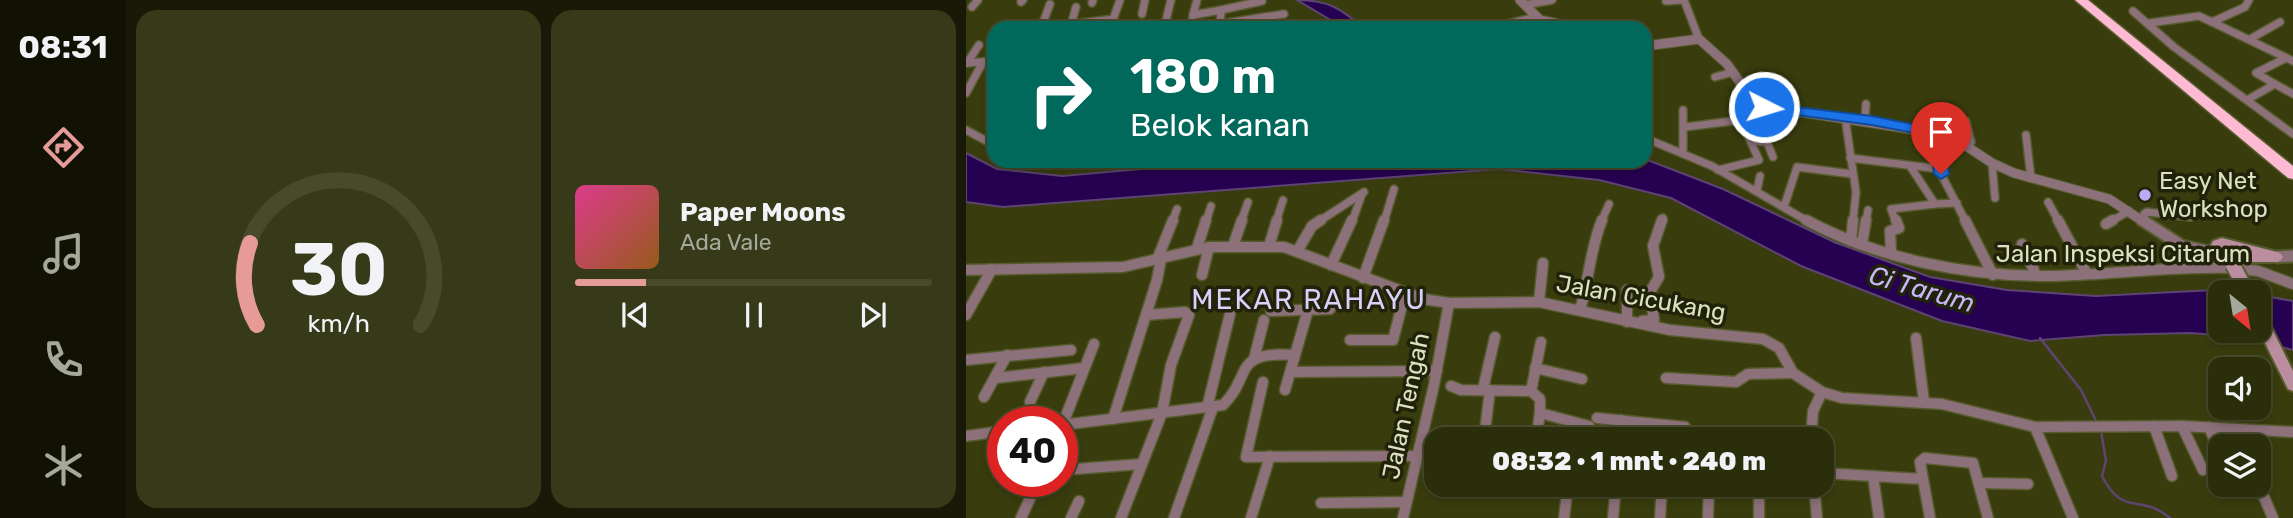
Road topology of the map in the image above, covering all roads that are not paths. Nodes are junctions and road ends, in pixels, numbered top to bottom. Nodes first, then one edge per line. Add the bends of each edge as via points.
1 (978, 0) edge
2 (1120, 0) edge
3 (1145, 0) edge
4 (1171, 0) edge
5 (1197, 0) edge
6 (1552, 0) edge
7 (1683, 0) edge
8 (2081, 0) edge
9 (2090, 0) edge
10 (2249, 0) edge
11 (1262, 1) edge
12 (1666, 1) edge
13 (968, 3) edge
14 (1523, 3) edge
15 (1050, 4) dead end
16 (1249, 4) junction
17 (1076, 7) dead end
18 (1221, 10) junction
19 (2133, 11) dead end
20 (1142, 14) dead end
21 (1284, 14) dead end
22 (1193, 15) junction
23 (1536, 18) junction
24 (1114, 19) joint
25 (1251, 19) junction
26 (1044, 21) edge
27 (1072, 21) edge
28 (1100, 21) edge
29 (1166, 21) edge
30 (1192, 21) edge
31 (1220, 21) edge
32 (1242, 21) edge
33 (1522, 21) edge
34 (1544, 21) edge
35 (2212, 22) junction
36 (2280, 22) dead end
37 (2150, 23) junction
38 (1699, 39) junction
39 (2250, 39) junction
40 (1652, 45) edge
41 (966, 48) edge
42 (2289, 60) edge
43 (987, 61) edge
44 (987, 62) edge
45 (987, 63) edge
46 (1733, 72) junction
47 (1715, 77) dead end
48 (978, 80) dead end
49 (2275, 84) junction
50 (1776, 88) dead end
51 (1746, 92) junction
52 (966, 93) edge
53 (2293, 94) edge
54 (2247, 100) junction
55 (1754, 104) junction
56 (1866, 104) dead end
57 (1683, 110) dead end
58 (1845, 117) junction
59 (1952, 117) joint
60 (1741, 120) junction
61 (1865, 120) junction
62 (1685, 127) junction
63 (966, 130) edge
64 (1937, 133) junction
65 (2026, 135) dead end
66 (2293, 135) edge
67 (1652, 140) edge
68 (987, 141) edge
69 (1751, 141) junction
70 (1960, 142) junction
71 (1683, 149) junction
72 (1773, 157) dead end
73 (1850, 158) junction
74 (2293, 162) edge
75 (1992, 163) junction
76 (1910, 166) junction
77 (1940, 169) junction
78 (1717, 170) junction
79 (1852, 174) junction
80 (2293, 174) edge
81 (1760, 176) dead end
82 (2031, 178) junction
83 (1394, 189) dead end
84 (1757, 190) junction
85 (1996, 198) dead end
86 (1283, 200) dead end
87 (1248, 202) dead end
88 (2048, 202) dead end
89 (1957, 203) junction
90 (1609, 204) dead end
91 (1935, 204) junction
92 (1211, 206) dead end
93 (1784, 207) junction
94 (1177, 209) dead end
95 (1868, 210) dead end
96 (2129, 211) junction
97 (2191, 217) dead end
98 (1663, 218) dead end
99 (2146, 222) junction
100 (2106, 224) dead end
101 (1851, 241) junction
102 (1862, 244) junction
103 (2022, 244) dead end
104 (1233, 246) junction
105 (1269, 246) junction
106 (1209, 247) junction
107 (1197, 248) junction
108 (1298, 250) junction
109 (1891, 253) junction
110 (2225, 254) junction
111 (2263, 256) junction
112 (2293, 256) edge
113 (2277, 257) joint
114 (1159, 259) junction
115 (1543, 263) dead end
116 (1331, 265) junction
117 (992, 269) junction
118 (966, 270) edge
119 (2258, 271) junction
120 (2087, 274) junction
121 (1202, 275) dead end
122 (1993, 275) junction
123 (2036, 275) junction
124 (1363, 278) junction
125 (2240, 280) edge
126 (2293, 284) edge
127 (1627, 290) dead end
128 (1405, 294) junction
129 (1539, 302) junction
130 (1449, 303) junction
131 (1330, 309) dead end
132 (1308, 310) junction
133 (1580, 310) junction
134 (1230, 314) dead end
135 (966, 315) edge
136 (1146, 315) junction
137 (1627, 322) junction
138 (1638, 324) junction
139 (1495, 337) dead end
140 (1916, 338) dead end
141 (1350, 340) dead end
142 (1541, 342) dead end
143 (2272, 343) edge
144 (1094, 344) dead end
145 (1071, 350) dead end
146 (1007, 355) junction
147 (1293, 355) junction
148 (1254, 359) junction
149 (966, 360) edge
150 (1084, 368) junction
151 (1535, 368) junction
152 (1437, 371) junction
153 (1044, 372) junction
154 (1291, 372) junction
155 (1794, 373) junction
156 (996, 378) junction
157 (1666, 378) dead end
158 (1582, 379) dead end
159 (1263, 382) dead end
160 (1434, 385) junction
161 (2293, 385) edge
162 (1482, 389) junction
163 (1285, 390) dead end
164 (1531, 391) junction
165 (1822, 393) junction
166 (984, 397) dead end
167 (1030, 402) dead end
168 (1924, 402) junction
169 (1069, 406) edge
170 (1210, 407) junction
171 (1162, 413) junction
172 (1540, 413) junction
173 (1113, 418) junction
174 (1621, 420) junction
175 (1078, 423) edge
176 (1665, 425) joint
177 (2154, 426) junction
178 (2182, 426) junction
179 (1484, 427) edge
180 (1538, 427) edge
181 (1620, 427) edge
182 (1685, 427) edge
183 (1812, 427) edge
184 (2209, 427) junction
185 (2035, 428) junction
186 (2293, 432) edge
187 (987, 433) edge
188 (2212, 434) edge
189 (966, 436) edge
190 (1270, 456) junction
191 (1416, 456) junction
192 (1142, 464) junction
193 (1078, 469) edge
194 (2203, 470) dead end
195 (1834, 473) edge
196 (1872, 475) junction
197 (2172, 476) dead end
198 (1923, 479) junction
199 (1979, 483) junction
200 (2028, 484) dead end
201 (1031, 497) edge
202 (1567, 497) edge
203 (1615, 497) edge
204 (1661, 497) edge
205 (1709, 497) edge
206 (1759, 497) edge
207 (1815, 497) edge
208 (2265, 497) edge
209 (1079, 501) dead end
210 (1406, 502) junction
211 (1321, 503) dead end
212 (1021, 518) edge
213 (1071, 518) edge
214 (1121, 518) edge
215 (1174, 518) edge
216 (1251, 518) edge
217 (1403, 518) edge
218 (1564, 518) edge
219 (1613, 518) edge
220 (1660, 518) edge
221 (1708, 518) edge
222 (1759, 518) edge
223 (1817, 518) edge
224 (1879, 518) edge
225 (1930, 518) edge
226 (1989, 518) edge
227 (2073, 518) edge
228 (2273, 518) edge

1 - 13 street
2 - 24 street
3 - 20 street
4 - 29 street
5 - 22 street
6 - 14 street
7 - 12 street
7 - 38 street
8 - 80 highway
9 - 74 highway
10 - 35 street via 2245,7
11 - 16 street
14 - 23 street
15 - 26 street
16 - 18 street
16 - 25 street
17 - 27 street
18 - 22 street
18 - 31 street
19 - 37 street
21 - 25 street
22 - 30 street
23 - 33 street
23 - 34 street
24 - 28 street
25 - 32 street
35 - 37 street via 2199,16
35 - 39 street
36 - 39 street
37 - 54 street via 2174,47
38 - 40 street
38 - 46 street
39 - 42 street
41 - 43 street via 978,46 967,64
42 - 49 street via 2256,74
44 - 52 street
45 - 48 street
46 - 47 street
46 - 51 street
49 - 53 street
49 - 54 street
50 - 51 street
51 - 55 street
54 - 66 street
55 - 58 street
55 - 60 street via 1736,109
56 - 61 street
57 - 62 street
58 - 61 street
58 - 73 street
59 - 70 street
59 - 70 street via 1966,121 1971,142
60 - 62 street
60 - 69 street
61 - 64 street
62 - 71 street
63 - 68 street
64 - 70 street
64 - 77 street
65 - 82 street
67 - 71 street, Jalan Inspeksi Citarum
69 - 72 street via 1767,142
69 - 78 street via 1759,160
70 - 75 street
71 - 78 street, Jalan Inspeksi Citarum
73 - 76 street
73 - 79 street
75 - 82 street
75 - 85 street
76 - 77 street
76 - 91 street
77 - 89 street
78 - 84 street, Jalan Inspeksi Citarum
79 - 93 street via 1797,167
79 - 101 street via 1856,205
81 - 84 street
82 - 96 street via 2109,199
83 - 124 street
84 - 93 street, Jalan Inspeksi Citarum
86 - 105 street
87 - 104 street
88 - 120 street
89 - 91 street
89 - 122 street
90 - 133 street via 1592,244
91 - 109 street via 1891,209 1899,228 1889,232
92 - 107 street
93 - 101 street, Jalan Inspeksi Citarum
94 - 114 street
95 - 102 street
96 - 99 street
96 - 100 street
97 - 99 street via 2147,212
98 - 138 street via 1653,246 1659,277 1650,292 1654,320
99 - 110 street via 2182,246
101 - 102 street, Jalan Inspeksi Citarum
102 - 109 street, Jalan Inspeksi Citarum
103 - 123 street
104 - 105 street, Jalan Cicukang
104 - 106 street, Jalan Cicukang
105 - 108 street, Jalan Cicukang
106 - 107 street, Jalan Cicukang
106 - 121 street
107 - 114 street, Jalan Cicukang
108 - 116 street, Jalan Cicukang
108 - 116 street via 1312,226 1363,193
109 - 122 street, Jalan Inspeksi Citarum
110 - 111 main road
110 - 125 main road, bridge
111 - 113 main road
111 - 119 street
112 - 113 street
114 - 117 street, Jalan Cicukang via 1123,267
114 - 136 street
115 - 129 street
116 - 124 street, Jalan Cicukang
117 - 118 street, Jalan Cicukang
117 - 135 street
119 - 120 street, Jalan Inspeksi Citarum via 2214,267
119 - 126 street, Jalan Inspeksi Citarum
120 - 123 street, Jalan Inspeksi Citarum
122 - 123 street, Jalan Inspeksi Citarum
124 - 128 street, Jalan Cicukang
127 - 137 street
128 - 130 street, Jalan Cicukang
128 - 141 street via 1393,340
129 - 130 street, Jalan Cicukang
129 - 133 street, Jalan Cicukang
130 - 152 street, Jalan Tengah
131 - 132 street
132 - 147 street
132 - 148 street via 1267,315
133 - 137 street, Jalan Cicukang
134 - 170 street
136 - 171 street via 1189,315 1171,365
136 - 173 street
137 - 138 street, Jalan Cicukang
138 - 155 street, Jalan Cicukang via 1763,339 1779,348
139 - 162 street
140 - 168 street
142 - 151 street
143 - 161 main road
144 - 150 street
145 - 146 street
146 - 149 street
146 - 156 street
147 - 148 street
147 - 154 street
148 - 170 street via 1242,370 1227,403
150 - 153 street
150 - 169 street
151 - 158 street
151 - 164 street
152 - 154 street
152 - 160 street, Jalan Tengah
153 - 156 street
153 - 167 street
154 - 163 street
155 - 157 street via 1748,374 1735,382
155 - 165 street, Jalan Cicukang
156 - 166 street
159 - 190 street via 1245,454
160 - 162 street
160 - 191 street, Jalan Tengah
162 - 164 street
162 - 179 street
164 - 172 street via 1541,399
165 - 168 street, Jalan Cicukang
165 - 183 street
168 - 185 street, Jalan Cicukang
170 - 171 street
170 - 215 street
171 - 173 street
171 - 192 street
172 - 174 street via 1593,422
172 - 180 street
173 - 175 street
174 - 176 street
174 - 181 street
176 - 182 street
177 - 178 street, Jalan Cicukang
177 - 185 street, Jalan Cicukang
177 - 197 street
178 - 184 street, Jalan Cicukang
178 - 194 street
184 - 186 street, Jalan Cicukang
184 - 188 street
185 - 227 street
187 - 189 street
190 - 191 street
190 - 216 street
191 - 210 street, Jalan Tengah
192 - 193 street
192 - 214 street
195 - 196 street
196 - 198 street
196 - 224 street
198 - 199 street via 1922,459 1969,461
198 - 225 street
199 - 200 street
199 - 226 street
201 - 212 street
202 - 218 street
203 - 219 street
204 - 220 street
205 - 221 street
206 - 222 street
207 - 223 street
208 - 228 street
209 - 213 street
210 - 211 street
210 - 217 street, Jalan Tengah

